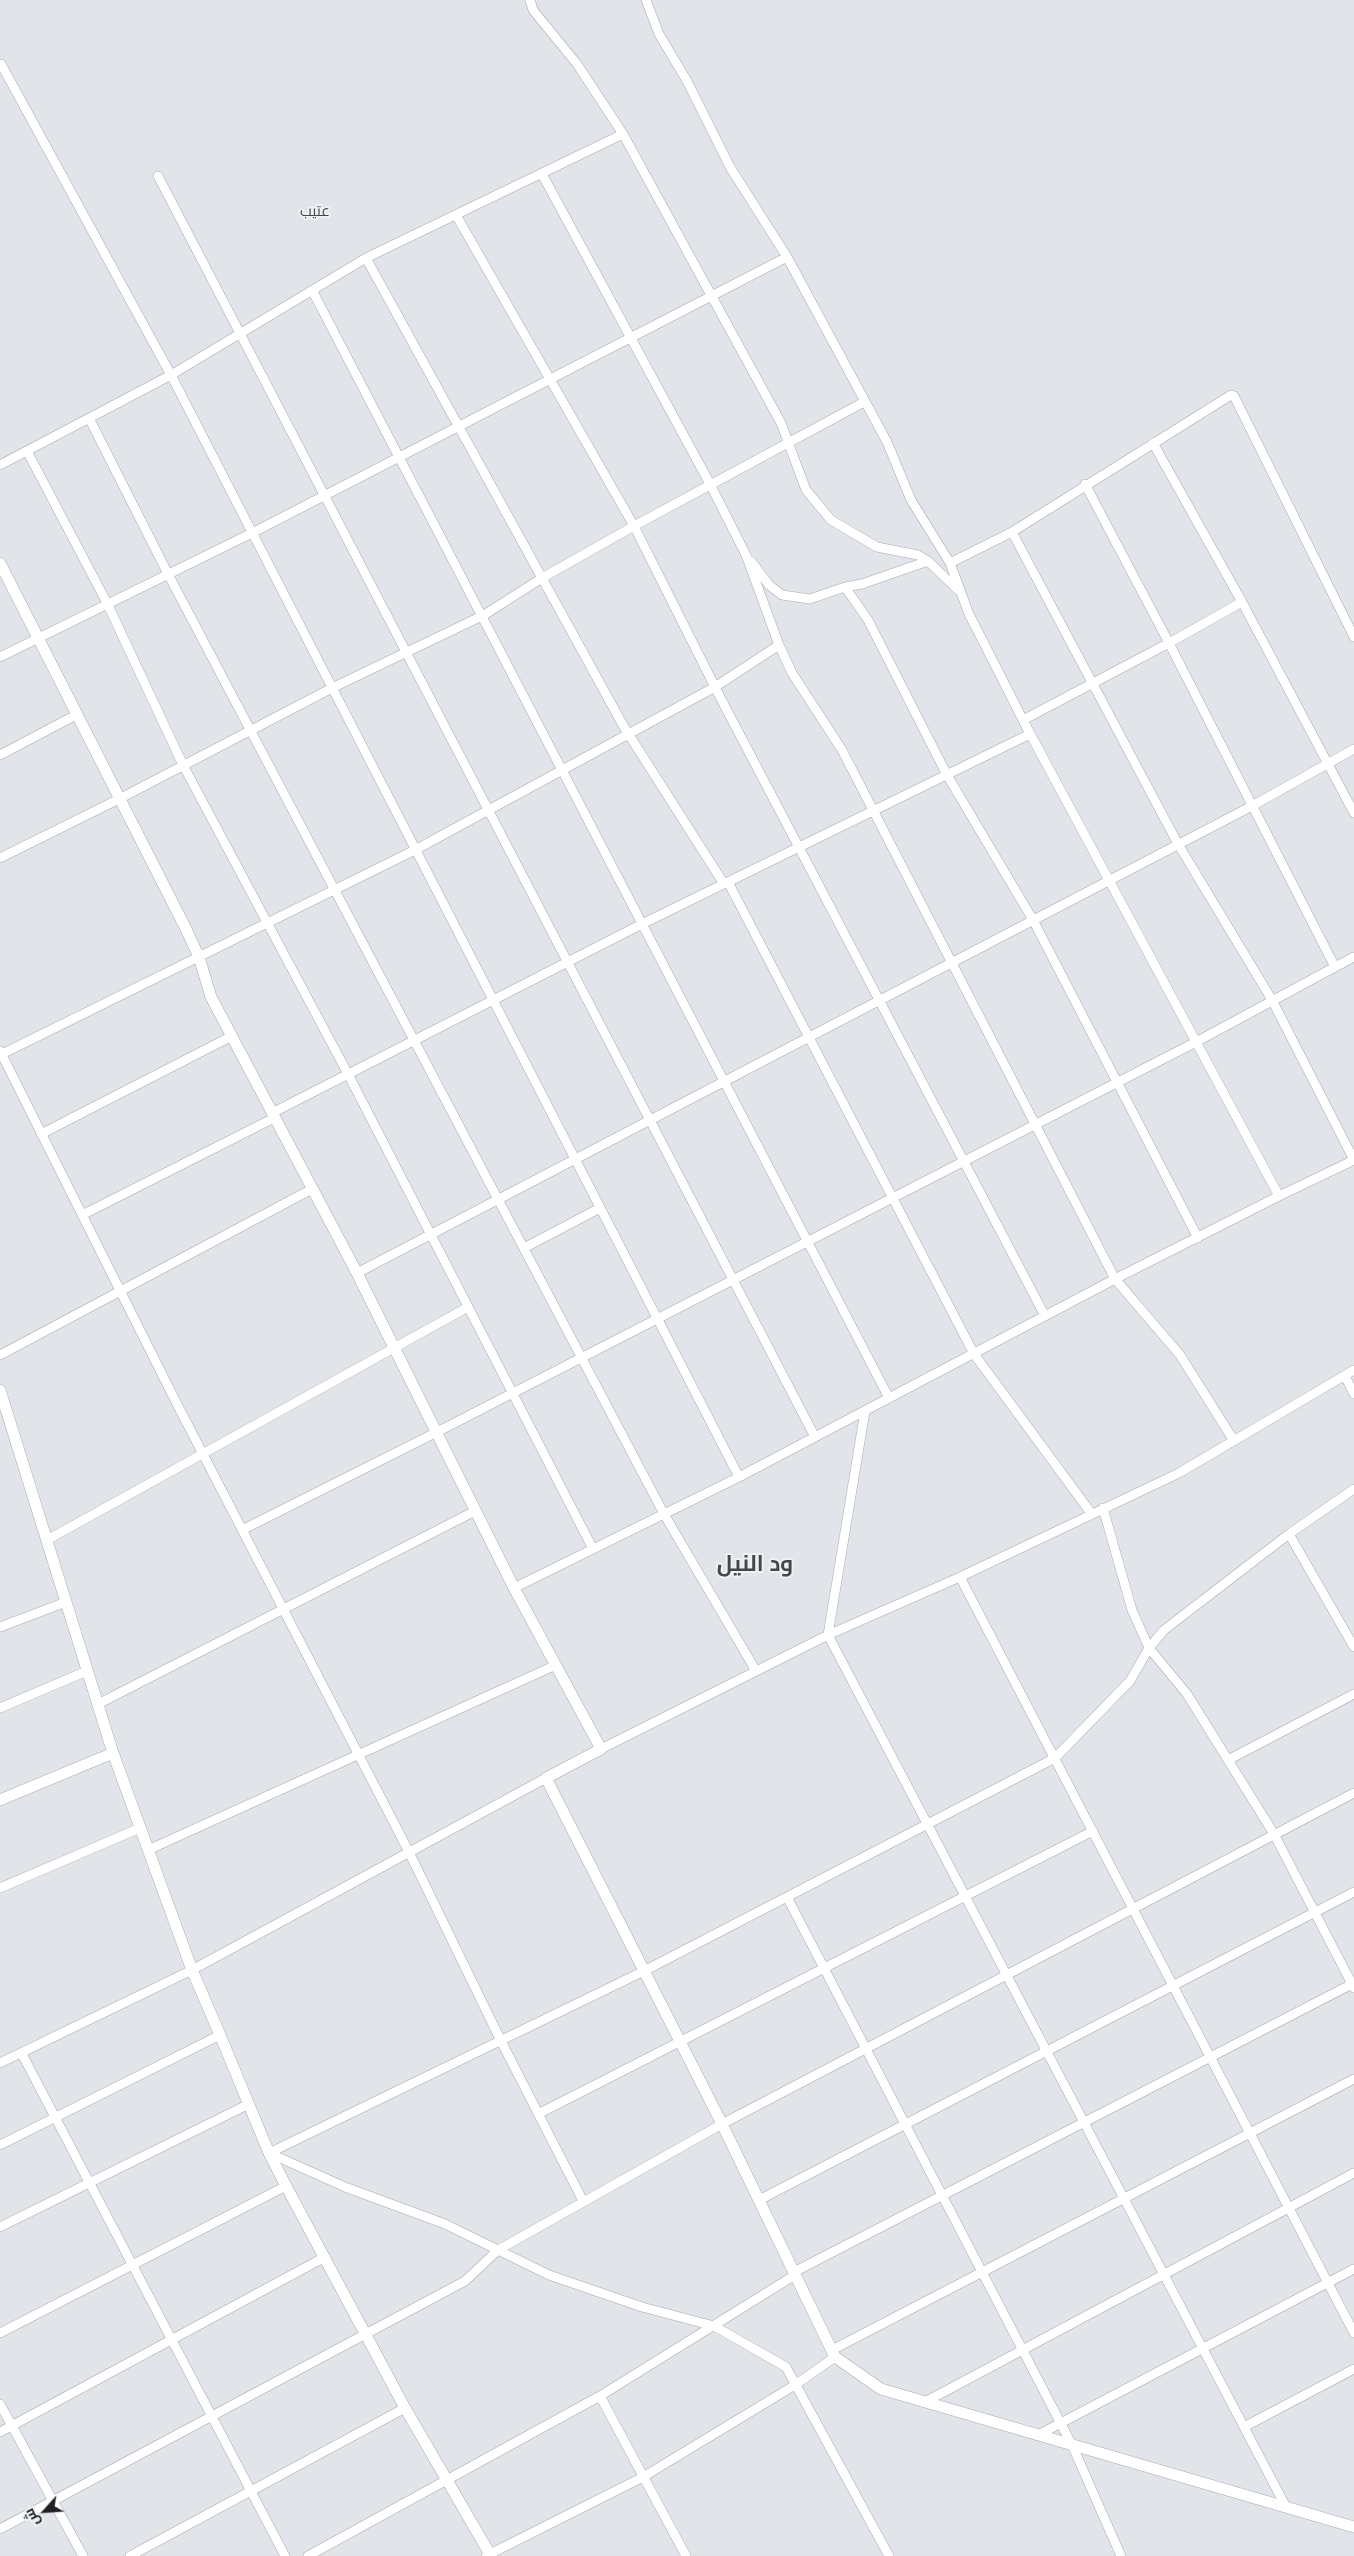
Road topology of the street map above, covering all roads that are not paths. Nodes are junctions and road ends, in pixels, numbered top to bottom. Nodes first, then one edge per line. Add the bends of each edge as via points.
1 (530, 0) edge
2 (646, 0) edge
3 (2, 64) dead end
4 (623, 134) junction
5 (542, 174) junction
6 (158, 176) dead end
7 (456, 215) junction
8 (787, 257) junction
9 (366, 258) junction
10 (312, 290) junction
11 (711, 296) junction
12 (240, 334) junction
13 (630, 339) junction
14 (171, 375) junction
15 (550, 378) junction
16 (864, 402) junction
17 (89, 418) junction
18 (458, 426) junction
19 (1153, 443) junction
20 (789, 444) junction
21 (27, 451) junction
22 (399, 457) junction
23 (0, 465) edge
24 (710, 484) junction
25 (1085, 484) junction
26 (324, 496) junction
27 (634, 526) junction
28 (1012, 532) junction
29 (252, 533) junction
30 (746, 555) junction
31 (928, 561) junction
32 (0, 563) edge
33 (950, 563) junction
34 (168, 574) junction
35 (542, 578) junction
36 (845, 587) junction
37 (962, 594) junction
38 (1242, 602) junction
39 (108, 604) junction
40 (482, 616) junction
41 (1354, 637) edge
42 (36, 638) junction
43 (1169, 643) junction
44 (779, 645) junction
45 (406, 652) junction
46 (0, 657) edge
47 (1093, 683) junction
48 (715, 687) junction
49 (332, 688) junction
50 (76, 715) junction
51 (1023, 720) junction
52 (251, 730) junction
53 (1030, 734) junction
54 (629, 735) junction
55 (1354, 749) edge
56 (0, 755) edge
57 (1328, 764) junction
58 (183, 765) junction
59 (563, 771) junction
60 (948, 774) junction
61 (120, 798) junction
62 (1252, 806) junction
63 (488, 811) junction
64 (872, 811) junction
65 (1354, 813) edge
66 (1178, 844) junction
67 (799, 847) junction
68 (415, 850) junction
69 (0, 858) edge
70 (1109, 879) junction
71 (726, 883) junction
72 (335, 890) junction
73 (1033, 920) junction
74 (268, 923) junction
75 (642, 924) junction
76 (199, 957) junction
77 (1354, 957) edge
78 (567, 962) junction
79 (950, 962) junction
80 (1335, 967) junction
81 (493, 1000) junction
82 (879, 1000) junction
83 (1272, 1000) junction
84 (232, 1036) junction
85 (809, 1037) junction
86 (414, 1040) junction
87 (1196, 1042) junction
88 (1, 1054) edge
89 (348, 1074) junction
90 (724, 1081) junction
91 (1118, 1083) junction
92 (273, 1115) junction
93 (650, 1120) junction
94 (1034, 1124) junction
95 (41, 1134) junction
96 (575, 1160) junction
97 (963, 1161) junction
98 (312, 1189) junction
99 (1279, 1196) junction
100 (892, 1197) junction
101 (499, 1200) junction
102 (600, 1208) junction
103 (82, 1215) junction
104 (431, 1235) junction
105 (1198, 1238) junction
106 (807, 1241) junction
107 (524, 1248) junction
108 (357, 1273) junction
109 (1115, 1279) junction
110 (733, 1280) junction
111 (120, 1291) junction
112 (468, 1307) junction
113 (1045, 1316) junction
114 (657, 1319) junction
115 (394, 1348) junction
116 (974, 1354) junction
117 (0, 1355) edge
118 (582, 1358) junction
119 (1354, 1370) edge
120 (1344, 1376) junction
121 (0, 1390) edge
122 (513, 1393) junction
123 (1354, 1394) edge
124 (889, 1398) junction
125 (865, 1411) junction
126 (435, 1433) junction
127 (816, 1437) junction
128 (1234, 1441) junction
129 (203, 1454) junction
130 (739, 1477) junction
131 (1354, 1489) edge
132 (1103, 1508) junction
133 (475, 1511) junction
134 (1091, 1513) junction
135 (664, 1514) junction
136 (242, 1530) junction
137 (1288, 1534) junction
138 (46, 1540) junction
139 (593, 1549) junction
140 (960, 1577) junction
141 (514, 1588) junction
142 (66, 1602) junction
143 (283, 1610) junction
144 (0, 1627) edge
145 (828, 1635) junction
146 (1354, 1647) edge
147 (1149, 1648) junction
148 (556, 1665) junction
149 (87, 1671) junction
150 (756, 1672) junction
151 (1354, 1694) edge
152 (98, 1704) junction
153 (0, 1708) edge
154 (601, 1749) junction
155 (113, 1753) junction
156 (358, 1754) junction
157 (1055, 1758) junction
158 (1228, 1760) junction
159 (546, 1778) junction
160 (1354, 1792) edge
161 (0, 1800) edge
162 (928, 1824) junction
163 (140, 1828) junction
164 (1093, 1831) junction
165 (1274, 1834) junction
166 (148, 1850) junction
167 (409, 1852) junction
168 (0, 1888) edge
169 (1354, 1892) edge
170 (965, 1896) junction
171 (787, 1897) junction
172 (1133, 1908) junction
173 (1315, 1913) junction
174 (824, 1968) junction
175 (192, 1970) junction
176 (644, 1972) junction
177 (1006, 1974) junction
178 (1353, 1985) edge
179 (1173, 1986) junction
180 (220, 2035) junction
181 (501, 2041) junction
182 (680, 2042) junction
183 (866, 2048) junction
184 (1047, 2051) junction
185 (22, 2054) junction
186 (1210, 2057) junction
187 (0, 2063) edge
188 (1354, 2079) edge
189 (249, 2104) junction
190 (538, 2114) junction
191 (56, 2118) junction
192 (1084, 2122) junction
193 (722, 2124) junction
194 (906, 2124) junction
195 (1250, 2133) junction
196 (0, 2145) edge
197 (269, 2153) junction
198 (1354, 2173) edge
199 (90, 2183) junction
200 (286, 2186) junction
201 (943, 2196) junction
202 (1124, 2199) junction
203 (759, 2200) junction
204 (583, 2201) junction
205 (1289, 2208) junction
206 (0, 2227) edge
207 (498, 2250) junction
208 (325, 2257) junction
209 (133, 2265) junction
210 (1354, 2269) edge
211 (983, 2272) junction
212 (795, 2274) junction
213 (1163, 2275) junction
214 (1328, 2283) junction
215 (714, 2326) junction
216 (366, 2332) junction
217 (0, 2333) edge
218 (1354, 2333) edge
219 (172, 2339) junction
220 (1202, 2349) junction
221 (1023, 2350) junction
222 (833, 2353) junction
223 (1354, 2369) edge
224 (795, 2385) junction
225 (600, 2396) junction
226 (925, 2402) junction
227 (0, 2404) edge
228 (405, 2408) junction
229 (212, 2415) junction
230 (1061, 2423) junction
231 (12, 2426) junction
232 (1244, 2427) junction
233 (0, 2432) edge
234 (1038, 2434) junction
235 (1072, 2444) junction
236 (643, 2477) junction
237 (448, 2480) junction
238 (252, 2492) junction
239 (53, 2501) junction
240 (1286, 2507) junction
241 (1354, 2527) edge
242 (0, 2529) edge
243 (489, 2555) edge
244 (83, 2556) edge
245 (130, 2556) edge
246 (285, 2556) edge
247 (308, 2556) edge
248 (686, 2556) edge
249 (889, 2556) edge
250 (1121, 2556) edge

1 - 4 street via 533,10 577,64
2 - 8 street via 659,34 730,167
3 - 14 street
4 - 5 street
4 - 11 street
5 - 7 street
5 - 13 street
6 - 12 street
7 - 9 street
7 - 15 street
8 - 11 street
8 - 16 street
9 - 10 street
9 - 18 street
10 - 12 street
10 - 22 street
11 - 13 street
11 - 20 street via 781,423
12 - 14 street
12 - 26 street
13 - 15 street
13 - 24 street
14 - 17 street
14 - 29 street
15 - 18 street
15 - 27 street
16 - 20 street
16 - 33 street via 887,442 911,500
17 - 21 street
17 - 34 street
18 - 22 street
18 - 35 street
19 - 25 street
19 - 38 street
19 - 41 street via 1228,396 1234,396
20 - 24 street
20 - 31 street via 806,490 831,520 877,547 918,555
21 - 23 street
21 - 39 street
22 - 26 street
22 - 40 street
24 - 27 street
24 - 30 street
25 - 28 street
25 - 43 street
26 - 29 street
26 - 45 street
27 - 35 street
27 - 48 street
28 - 33 street
28 - 47 street
29 - 34 street
29 - 49 street
30 - 36 street via 782,595 810,599
30 - 44 street
31 - 36 street
31 - 37 street via 941,570
32 - 42 street
33 - 37 street
34 - 39 street
34 - 52 street
35 - 40 street
35 - 54 street
36 - 60 street via 868,620
37 - 51 street
38 - 43 street
38 - 57 street
39 - 42 street
39 - 58 street
40 - 45 street
40 - 59 street
42 - 46 street
42 - 50 street
43 - 47 street
43 - 62 street
44 - 48 street
44 - 64 street via 792,673 842,750
45 - 49 street
45 - 63 street
47 - 51 street
47 - 66 street
48 - 54 street
48 - 67 street
49 - 52 street
49 - 68 street
50 - 56 street
50 - 61 street
51 - 53 street
52 - 58 street
52 - 72 street
53 - 60 street
53 - 70 street
54 - 59 street
54 - 71 street
55 - 57 street
57 - 62 street
57 - 65 street
58 - 61 street
58 - 74 street
59 - 63 street
59 - 75 street
60 - 64 street
60 - 73 street
61 - 69 street
61 - 76 street
62 - 66 street
62 - 80 street
63 - 68 street
63 - 78 street
64 - 67 street
64 - 79 street
66 - 70 street
66 - 83 street
67 - 71 street
67 - 82 street
68 - 72 street
68 - 81 street
70 - 73 street
70 - 87 street
71 - 75 street
71 - 85 street
72 - 74 street
72 - 86 street
73 - 79 street
73 - 91 street
74 - 76 street
74 - 89 street
75 - 78 street
75 - 90 street
76 - 84 street via 211,997
76 - 88 street
77 - 80 street
78 - 81 street
78 - 93 street
79 - 82 street
79 - 94 street
80 - 83 street
81 - 86 street
81 - 96 street
82 - 85 street
82 - 97 street
83 - 87 street
83 - 99 street via 1354,1160
84 - 92 street
84 - 95 street
85 - 90 street
85 - 100 street
86 - 89 street
86 - 101 street
87 - 91 street
87 - 99 street
88 - 95 street
89 - 92 street
89 - 104 street
90 - 93 street
90 - 106 street
91 - 94 street
91 - 105 street
92 - 98 street
92 - 103 street
93 - 96 street
93 - 110 street
94 - 97 street
94 - 109 street
95 - 103 street
96 - 101 street
96 - 102 street
97 - 100 street
97 - 113 street
98 - 108 street
98 - 111 street
99 - 105 street
100 - 106 street
100 - 116 street
101 - 104 street
101 - 107 street
102 - 107 street
102 - 114 street
103 - 111 street
104 - 108 street
104 - 112 street
105 - 109 street
106 - 110 street
106 - 124 street
107 - 118 street
108 - 115 street
109 - 113 street
109 - 128 street via 1180,1355
110 - 114 street
110 - 127 street
111 - 117 street
111 - 129 street
112 - 115 street
112 - 122 street
113 - 116 street
114 - 118 street
114 - 130 street
115 - 126 street
115 - 129 street
116 - 124 street
116 - 134 street
118 - 122 street
118 - 135 street
119 - 120 street
120 - 123 street
120 - 128 street
121 - 138 street
122 - 126 street
122 - 139 street
124 - 125 street
125 - 127 street
125 - 145 street
126 - 133 street
126 - 136 street
127 - 130 street
128 - 132 street via 1179,1473
129 - 136 street
129 - 138 street
130 - 135 street
131 - 137 street
132 - 134 street
132 - 147 street via 1132,1610
133 - 141 street
133 - 143 street
134 - 140 street
135 - 139 street
135 - 150 street
136 - 143 street
137 - 146 street
137 - 147 street via 1164,1630
138 - 142 street
139 - 141 street
140 - 145 street
140 - 157 street
141 - 148 street
142 - 144 street
142 - 149 street
143 - 152 street
143 - 156 street
145 - 150 street
145 - 162 street
147 - 157 street via 1130,1681
147 - 158 street via 1187,1694
148 - 154 street
148 - 156 street
149 - 152 street
149 - 153 street
150 - 154 street
151 - 158 street
152 - 155 street
154 - 159 street
155 - 161 street
155 - 163 street
156 - 166 street
156 - 167 street
157 - 162 street
157 - 164 street
158 - 165 street
159 - 167 street
159 - 176 street
160 - 165 street
162 - 170 street
162 - 171 street
163 - 166 street
163 - 168 street
164 - 170 street
164 - 172 street
165 - 172 street
165 - 173 street
166 - 175 street
167 - 175 street
167 - 181 street
169 - 173 street
170 - 174 street
170 - 177 street
171 - 174 street
171 - 176 street
172 - 177 street
172 - 179 street
173 - 178 street
173 - 179 street
174 - 182 street
174 - 183 street
175 - 180 street
175 - 185 street
176 - 181 street
176 - 182 street
177 - 183 street
177 - 184 street
178 - 186 street
179 - 184 street
179 - 186 street
180 - 189 street
180 - 191 street
181 - 190 street
181 - 197 street
182 - 190 street
182 - 193 street
183 - 193 street
183 - 194 street
184 - 192 street
184 - 194 street
185 - 187 street
185 - 191 street
186 - 192 street
186 - 195 street
188 - 195 street
189 - 197 street
189 - 199 street
190 - 204 street
191 - 196 street
191 - 199 street
192 - 201 street
192 - 202 street
193 - 203 street
193 - 204 street
194 - 201 street
194 - 203 street
195 - 202 street
195 - 205 street
197 - 200 street
197 - 207 street via 345,2187 445,2224
198 - 205 street
199 - 206 street
199 - 209 street
200 - 208 street
200 - 209 street
201 - 211 street
201 - 212 street
202 - 211 street
202 - 213 street
203 - 212 street
204 - 207 street
205 - 213 street
205 - 214 street
207 - 215 street via 549,2275 642,2307
207 - 216 street via 465,2281
208 - 216 street
208 - 219 street
209 - 217 street
209 - 219 street
210 - 214 street
211 - 221 street
211 - 222 street
212 - 215 street
212 - 222 street
213 - 220 street
213 - 221 street
214 - 218 street
214 - 220 street
215 - 224 street via 786,2367
215 - 225 street
216 - 228 street
216 - 229 street
219 - 229 street
219 - 231 street
220 - 230 street
220 - 232 street
221 - 226 street
221 - 230 street
222 - 224 street
222 - 226 street via 881,2388
223 - 232 street
224 - 236 street
224 - 249 street
225 - 236 street
225 - 237 street
226 - 234 street
227 - 231 street
228 - 237 street
228 - 238 street
229 - 238 street
229 - 239 street
230 - 234 street
230 - 235 street
231 - 233 street
231 - 239 street
232 - 240 street
234 - 235 street
235 - 240 street
235 - 250 street
236 - 243 street
236 - 248 street
237 - 243 street
237 - 247 street
238 - 245 street
238 - 246 street
239 - 242 street
239 - 244 street
240 - 241 street

